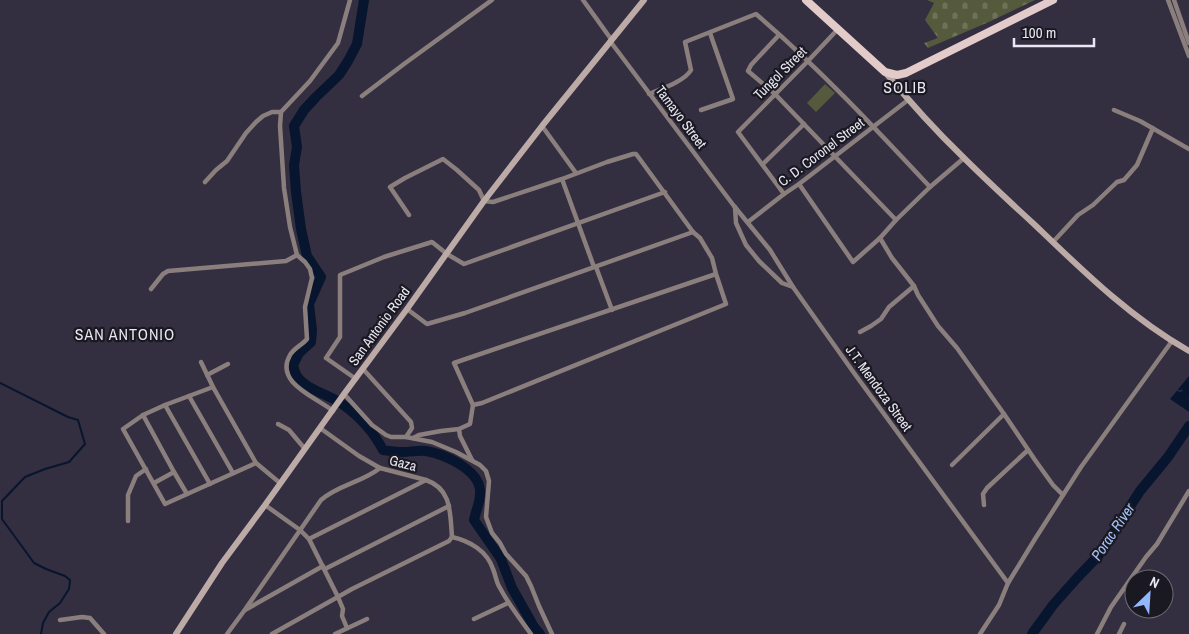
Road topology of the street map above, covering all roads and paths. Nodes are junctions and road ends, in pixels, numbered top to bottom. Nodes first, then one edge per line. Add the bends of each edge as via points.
1 (350, 0) edge
2 (492, 0) edge
3 (583, 0) edge
4 (644, 0) edge
5 (806, 0) edge
6 (1052, 0) edge
7 (1168, 0) edge
8 (1174, 0) edge
9 (838, 29) junction
10 (710, 33) junction
11 (779, 35) junction
12 (610, 40) junction
13 (1189, 43) edge
14 (1189, 56) edge
15 (808, 62) junction
16 (885, 72) junction
17 (650, 94) junction
18 (775, 94) junction
19 (362, 96) dead end
20 (908, 100) junction
21 (701, 110) dead end
22 (1114, 110) dead end
23 (281, 112) junction
24 (804, 124) junction
25 (542, 126) junction
26 (874, 127) junction
27 (1153, 128) junction
28 (1189, 149) edge
29 (835, 156) junction
30 (964, 158) junction
31 (763, 164) junction
32 (576, 173) junction
33 (562, 179) junction
34 (205, 182) dead end
35 (800, 184) junction
36 (930, 187) junction
37 (665, 192) junction
38 (784, 194) junction
39 (484, 201) junction
40 (734, 206) junction
41 (409, 215) dead end
42 (896, 220) junction
43 (748, 222) junction
44 (578, 223) junction
45 (693, 232) junction
46 (880, 238) junction
47 (1053, 242) junction
48 (446, 254) junction
49 (297, 255) junction
50 (595, 267) junction
51 (716, 274) junction
52 (914, 286) junction
53 (793, 287) junction
54 (151, 290) dead end
55 (407, 310) junction
56 (612, 310) junction
57 (860, 332) dead end
58 (1172, 341) junction
59 (1189, 351) edge
60 (201, 362) dead end
61 (228, 364) dead end
62 (363, 370) junction
63 (207, 375) junction
64 (356, 379) junction
65 (213, 387) junction
66 (343, 395) junction
67 (189, 396) junction
68 (165, 405) junction
69 (473, 405) junction
70 (334, 409) junction
71 (1004, 414) junction
72 (143, 415) junction
73 (278, 424) dead end
74 (320, 428) junction
75 (459, 429) junction
76 (406, 437) junction
77 (413, 438) junction
78 (305, 449) junction
79 (1028, 450) junction
80 (472, 461) junction
81 (256, 463) junction
82 (952, 465) dead end
83 (380, 468) junction
84 (146, 469) junction
85 (174, 472) junction
86 (233, 473) junction
87 (426, 480) junction
88 (154, 483) junction
89 (280, 483) junction
90 (210, 484) junction
91 (1189, 490) edge
92 (187, 494) junction
93 (1063, 495) junction
94 (265, 505) junction
95 (449, 506) junction
96 (984, 506) dead end
97 (128, 522) dead end
98 (300, 530) junction
99 (452, 537) junction
100 (309, 539) junction
101 (324, 568) junction
102 (1008, 583) junction
103 (338, 597) junction
104 (508, 603) junction
105 (244, 611) junction
106 (367, 619) dead end
107 (474, 619) dead end
108 (60, 620) dead end
109 (1124, 624) dead end
110 (347, 628) junction
111 (104, 634) edge
112 (176, 634) edge
113 (226, 634) edge
114 (272, 634) edge
115 (335, 634) edge
116 (531, 634) edge
117 (552, 634) edge
118 (980, 634) edge
119 (1097, 634) edge
120 (1119, 634) edge

1 - 23 street via 338,43 310,81
2 - 19 street
3 - 12 street, Tamayo Street
4 - 12 street, San Antonio Road
5 - 9 main road
6 - 16 main road via 906,73 897,76
7 - 14 street
8 - 13 street
9 - 15 street, Tungol Street
9 - 16 main road
10 - 11 street via 756,14
10 - 17 street via 685,42 689,74
10 - 21 street via 733,99
11 - 15 street
11 - 18 street via 748,70
12 - 17 street, Tamayo Street
12 - 25 street, San Antonio Road
15 - 18 street, Tungol Street
15 - 26 street
16 - 20 street
17 - 40 street, Tamayo Street
18 - 24 street
18 - 31 street, Tungol Street via 738,132
20 - 26 street, C. D. Coronel Street
20 - 30 street
22 - 27 street
23 - 34 street via 272,112 256,122 227,161
23 - 49 street via 284,188
24 - 29 street
24 - 31 street
25 - 32 street
25 - 39 street, San Antonio Road
26 - 29 street, C. D. Coronel Street
26 - 36 street
27 - 28 street
27 - 47 street via 1137,165 1124,180 1117,182 1078,215
29 - 35 street, C. D. Coronel Street
29 - 42 street
30 - 36 street
30 - 47 street
31 - 38 street
32 - 33 street
32 - 37 street via 636,154
33 - 39 street via 493,202
33 - 44 street
35 - 38 street, C. D. Coronel Street
35 - 46 street via 853,262
36 - 42 street
37 - 44 street
37 - 45 street
38 - 43 street, C. D. Coronel Street
39 - 41 street via 479,190 443,160 390,186
39 - 48 street, San Antonio Road
40 - 43 street, J.T. Mendoza Street
40 - 53 street via 736,223 746,245 782,283
42 - 46 street
43 - 53 street, J.T. Mendoza Street
44 - 48 street via 464,264
44 - 50 street
45 - 50 street
45 - 51 street via 712,258
46 - 52 street
47 - 58 street via 1104,289
48 - 55 street, San Antonio Road
48 - 64 street via 432,242 340,275 340,337 326,358
49 - 54 street via 286,261 168,271
49 - 70 street via 310,269 312,278 305,307 307,334 305,341 291,354 286,370 299,388
50 - 55 street via 427,324
50 - 56 street
51 - 56 street
51 - 69 street via 726,304
52 - 57 street via 889,307 881,319
52 - 71 street via 938,326 958,348
53 - 102 street, J.T. Mendoza Street
55 - 62 street, San Antonio Road
56 - 69 street via 454,363
58 - 59 street
58 - 93 street
60 - 63 street
61 - 63 street
62 - 64 street, San Antonio Road
62 - 76 street via 411,422 412,428
63 - 65 street
64 - 66 street, San Antonio Road
65 - 67 street
65 - 81 street
66 - 70 street, San Antonio Road
66 - 76 street via 386,435
67 - 68 street
67 - 86 street
68 - 72 street
68 - 90 street
69 - 75 street via 470,424
70 - 74 street, San Antonio Road
71 - 79 street
71 - 82 street
72 - 84 street via 123,429
72 - 85 street
73 - 78 street via 289,430
74 - 78 street, San Antonio Road
74 - 83 street, Gaza
75 - 77 street
75 - 80 street
76 - 77 street
77 - 80 street via 432,442
78 - 89 street, San Antonio Road
79 - 93 street
79 - 96 street via 987,488 983,494
80 - 117 street via 486,471 489,481 486,517 492,533 526,576
81 - 86 street
81 - 89 street
83 - 87 street, Gaza
83 - 98 street via 325,496
84 - 88 street
84 - 97 street via 136,476 128,495
85 - 88 street
85 - 92 street
86 - 90 street
87 - 95 street, Gaza via 441,488
87 - 100 street
88 - 92 street via 165,504
89 - 94 street, San Antonio Road
90 - 92 street
91 - 119 street via 1157,544 1111,607
93 - 102 street
94 - 98 street
94 - 112 street, San Antonio Road
95 - 99 street, Gaza
95 - 101 street
98 - 100 street
98 - 105 street
99 - 103 street
99 - 104 street via 486,555
100 - 101 street
101 - 103 street
101 - 105 street
102 - 118 street via 999,605
103 - 110 street
103 - 114 street
104 - 107 street
104 - 116 street
105 - 113 street
106 - 110 street
108 - 111 street via 82,616 90,618
109 - 120 street
110 - 115 street

